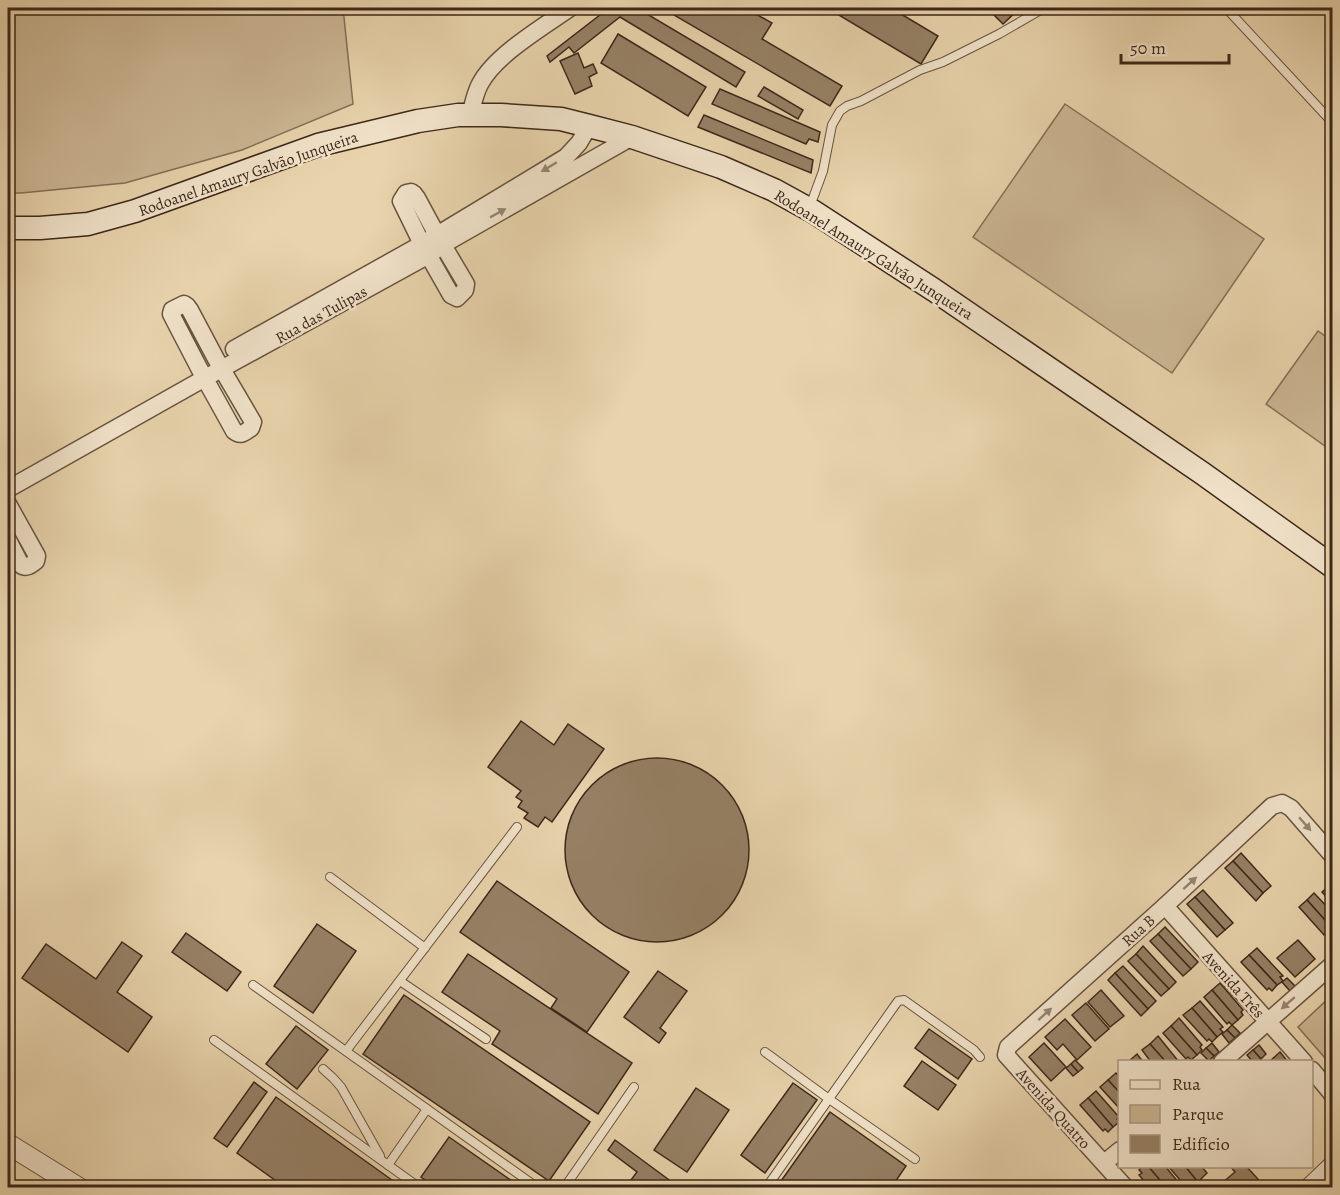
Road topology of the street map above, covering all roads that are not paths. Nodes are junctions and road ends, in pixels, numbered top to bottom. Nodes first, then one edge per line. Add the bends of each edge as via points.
1 (570, 8) edge
2 (1044, 8) edge
3 (1226, 8) edge
4 (470, 115) junction
5 (1332, 122) edge
6 (589, 126) junction
7 (633, 137) junction
8 (809, 209) junction
9 (8, 228) edge
10 (440, 239) junction
11 (425, 249) junction
12 (219, 364) junction
13 (202, 373) junction
14 (8, 476) edge
15 (8, 489) edge
16 (8, 504) edge
17 (8, 540) edge
18 (1332, 566) edge
19 (517, 827) dead end
20 (1332, 855) edge
21 (330, 877) dead end
22 (1165, 906) junction
23 (425, 948) junction
24 (1332, 965) edge
25 (400, 981) junction
26 (253, 985) dead end
27 (1268, 1021) junction
28 (486, 1039) dead end
29 (214, 1040) dead end
30 (346, 1051) junction
31 (765, 1052) dead end
32 (1006, 1055) joint
33 (980, 1057) dead end
34 (1223, 1060) edge
35 (1302, 1060) edge
36 (323, 1069) dead end
37 (1313, 1072) edge
38 (634, 1086) dead end
39 (1332, 1094) edge
40 (829, 1099) junction
41 (427, 1109) junction
42 (8, 1144) edge
43 (1118, 1151) edge
44 (915, 1159) dead end
45 (385, 1163) junction
46 (1104, 1163) junction
47 (1332, 1167) edge
48 (80, 1188) edge
49 (420, 1188) edge
50 (537, 1188) edge
51 (564, 1188) edge
52 (766, 1188) edge
53 (1126, 1188) edge
54 (1310, 1188) edge

1 - 4 street via 492,67 478,87
2 - 8 lane via 840,111 832,125 823,171
3 - 5 lane
4 - 6 main road, Rodoanel Amaury Galvão Junqueira via 561,120
4 - 9 main road, Rodoanel Amaury Galvão Junqueira via 418,121 318,146 88,224
6 - 7 main road, Rodoanel Amaury Galvão Junqueira
6 -> 10 street, Rua das Tulipas via 566,157
7 - 8 main road, Rodoanel Amaury Galvão Junqueira via 721,167
10 -> 7 street, Rua das Tulipas
8 - 18 main road, Rodoanel Amaury Galvão Junqueira via 944,296
10 - 11 street, Rua das Tulipas
10 - 11 street via 414,194 406,193 400,201
10 - 11 street via 466,284 456,298
11 - 12 street, Rua das Tulipas
12 - 13 street, Rua das Tulipas
12 - 13 street via 187,306 177,307 171,314
12 - 13 street via 253,422 251,428 240,432
13 - 14 street, Rua das Tulipas
13 - 15 street, Rua das Tulipas
16 - 17 street via 37,556 36,561 24,567
19 - 23 lane
22 -> 20 street, Rua B via 1272,806 1282,803 1291,808
21 - 23 lane
22 - 27 street, Avenida Três
32 -> 22 street, Rua B via 1008,1047
23 - 25 lane
24 -> 27 street
25 - 28 lane
25 - 30 lane
26 - 30 lane
27 - 34 street
27 - 35 street, Avenida Três
29 - 45 lane
30 - 41 lane
31 - 40 lane
32 - 46 street, Avenida Quatro
33 - 40 lane via 900,1000
36 - 45 lane via 341,1088
37 - 39 street
38 - 51 lane
40 - 44 lane
40 - 52 lane
41 - 45 lane
41 - 50 lane
42 - 48 street
43 - 46 street
45 - 49 lane
46 - 53 street, Avenida Quatro
47 - 54 street

